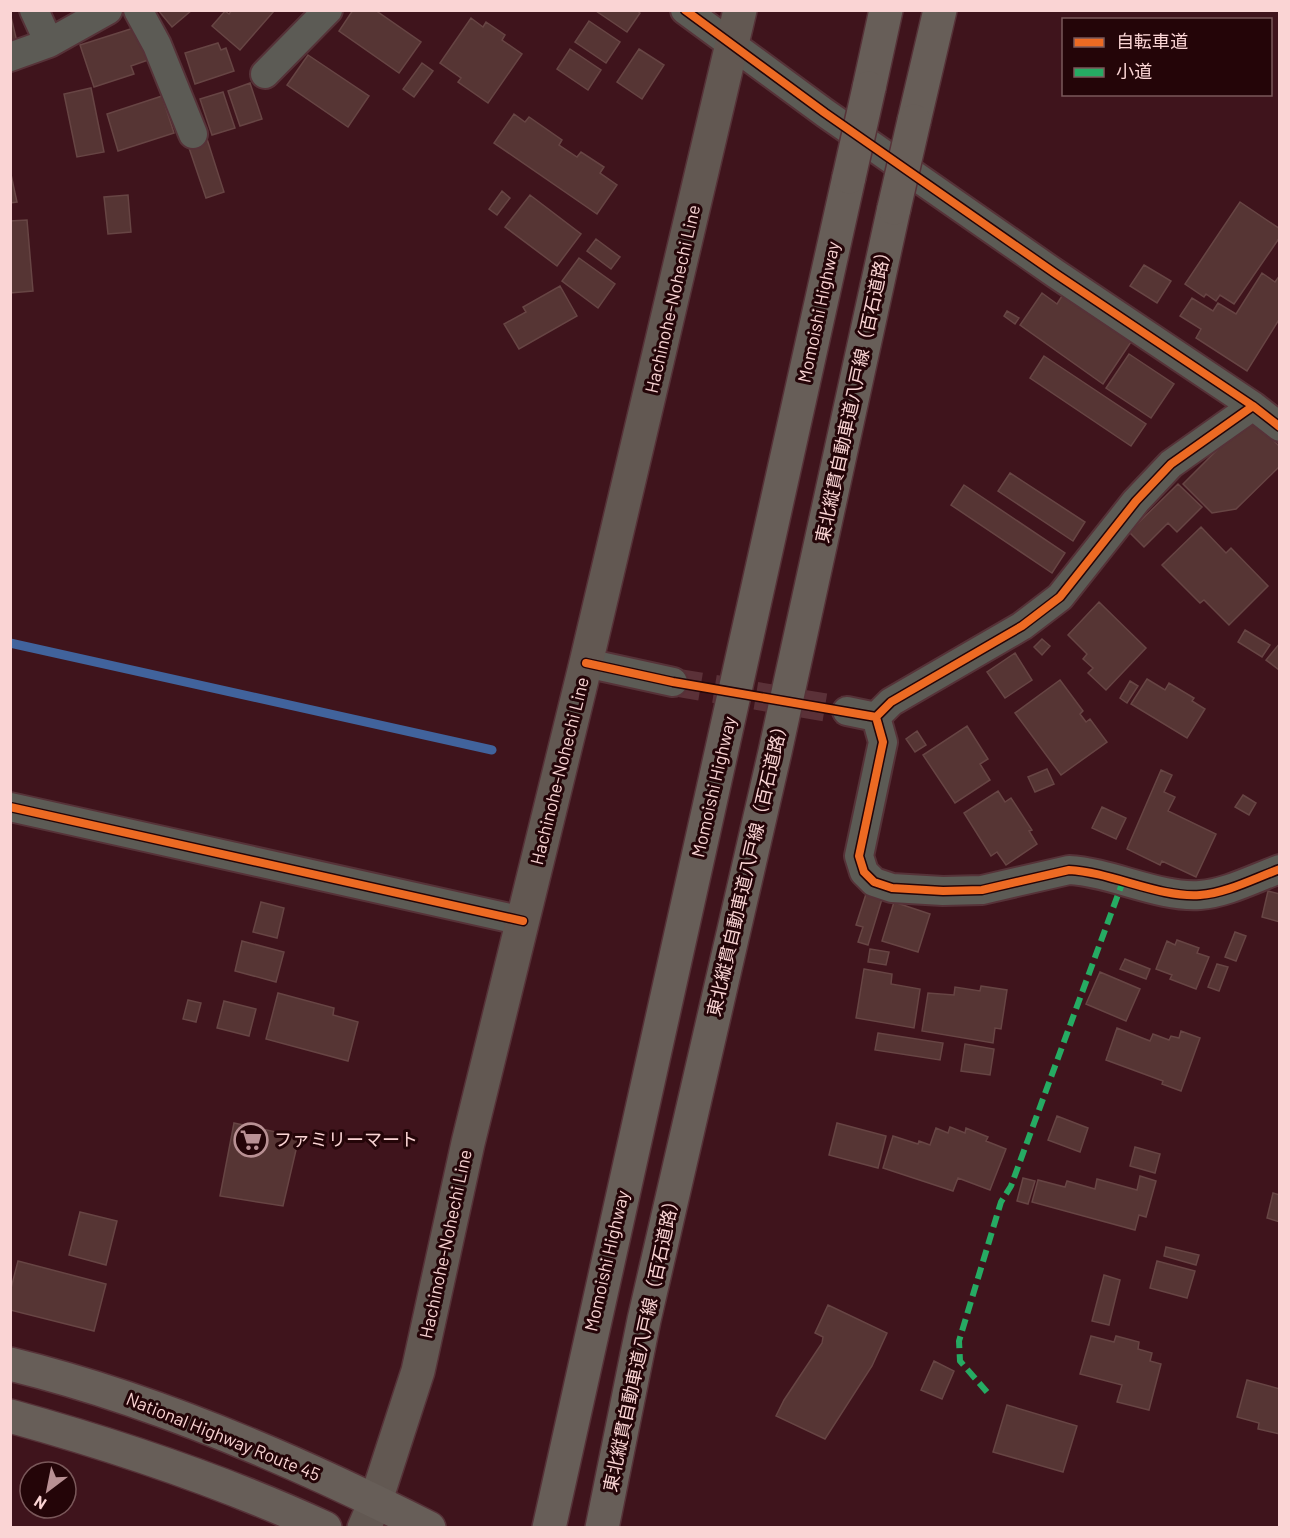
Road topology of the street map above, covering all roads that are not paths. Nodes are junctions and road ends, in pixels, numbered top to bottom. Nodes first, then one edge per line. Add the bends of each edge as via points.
1 (34, 10) edge
2 (108, 10) edge
3 (138, 10) edge
4 (328, 10) edge
5 (685, 10) edge
6 (740, 10) edge
7 (886, 10) edge
8 (940, 10) edge
9 (50, 43) junction
10 (732, 46) junction
11 (10, 57) edge
12 (265, 74) dead end
13 (193, 134) dead end
14 (1253, 406) junction
15 (1280, 427) edge
16 (586, 663) junction
17 (673, 682) tunnel mouth
18 (847, 711) tunnel mouth
19 (876, 717) junction
20 (10, 807) edge
21 (1280, 869) edge
22 (523, 921) junction
23 (644, 1320) junction
24 (10, 1364) edge
25 (10, 1416) edge
26 (370, 1514) edge
27 (539, 1526) edge
28 (325, 1527) edge
29 (429, 1527) edge
30 (602, 1527) edge
31 (613, 1527) edge

1 - 9 street
2 - 9 street
3 - 13 street via 157,45
4 - 12 street
5 - 10 street
6 - 10 main road, Hachinohe-Nohechi Line
7 - 27 highway, Momoishi Highway, bridge via 567,1444
8 - 23 highway, 東北縦貫自動車道八戸線（百石道路）, bridge
9 - 11 street
10 - 14 street via 1056,274
10 - 16 main road, Hachinohe-Nohechi Line
14 - 15 street
14 - 19 street via 1171,464 1136,501 1060,597 1022,626 891,702
16 - 17 street
16 - 22 main road, Hachinohe-Nohechi Line
18 - 19 street
19 - 21 street via 882,742 859,856 864,872 874,882 892,888 982,890 1069,870 1200,895
20 - 22 street
22 - 26 main road, Hachinohe-Nohechi Line via 468,1143 418,1371
23 - 30 highway, 東北縦貫自動車道八戸線（百石道路）
23 - 31 highway
24 - 26 highway, National Highway Route 45 via 121,1396 282,1459
25 - 28 highway via 108,1443
26 - 29 highway, National Highway Route 45

